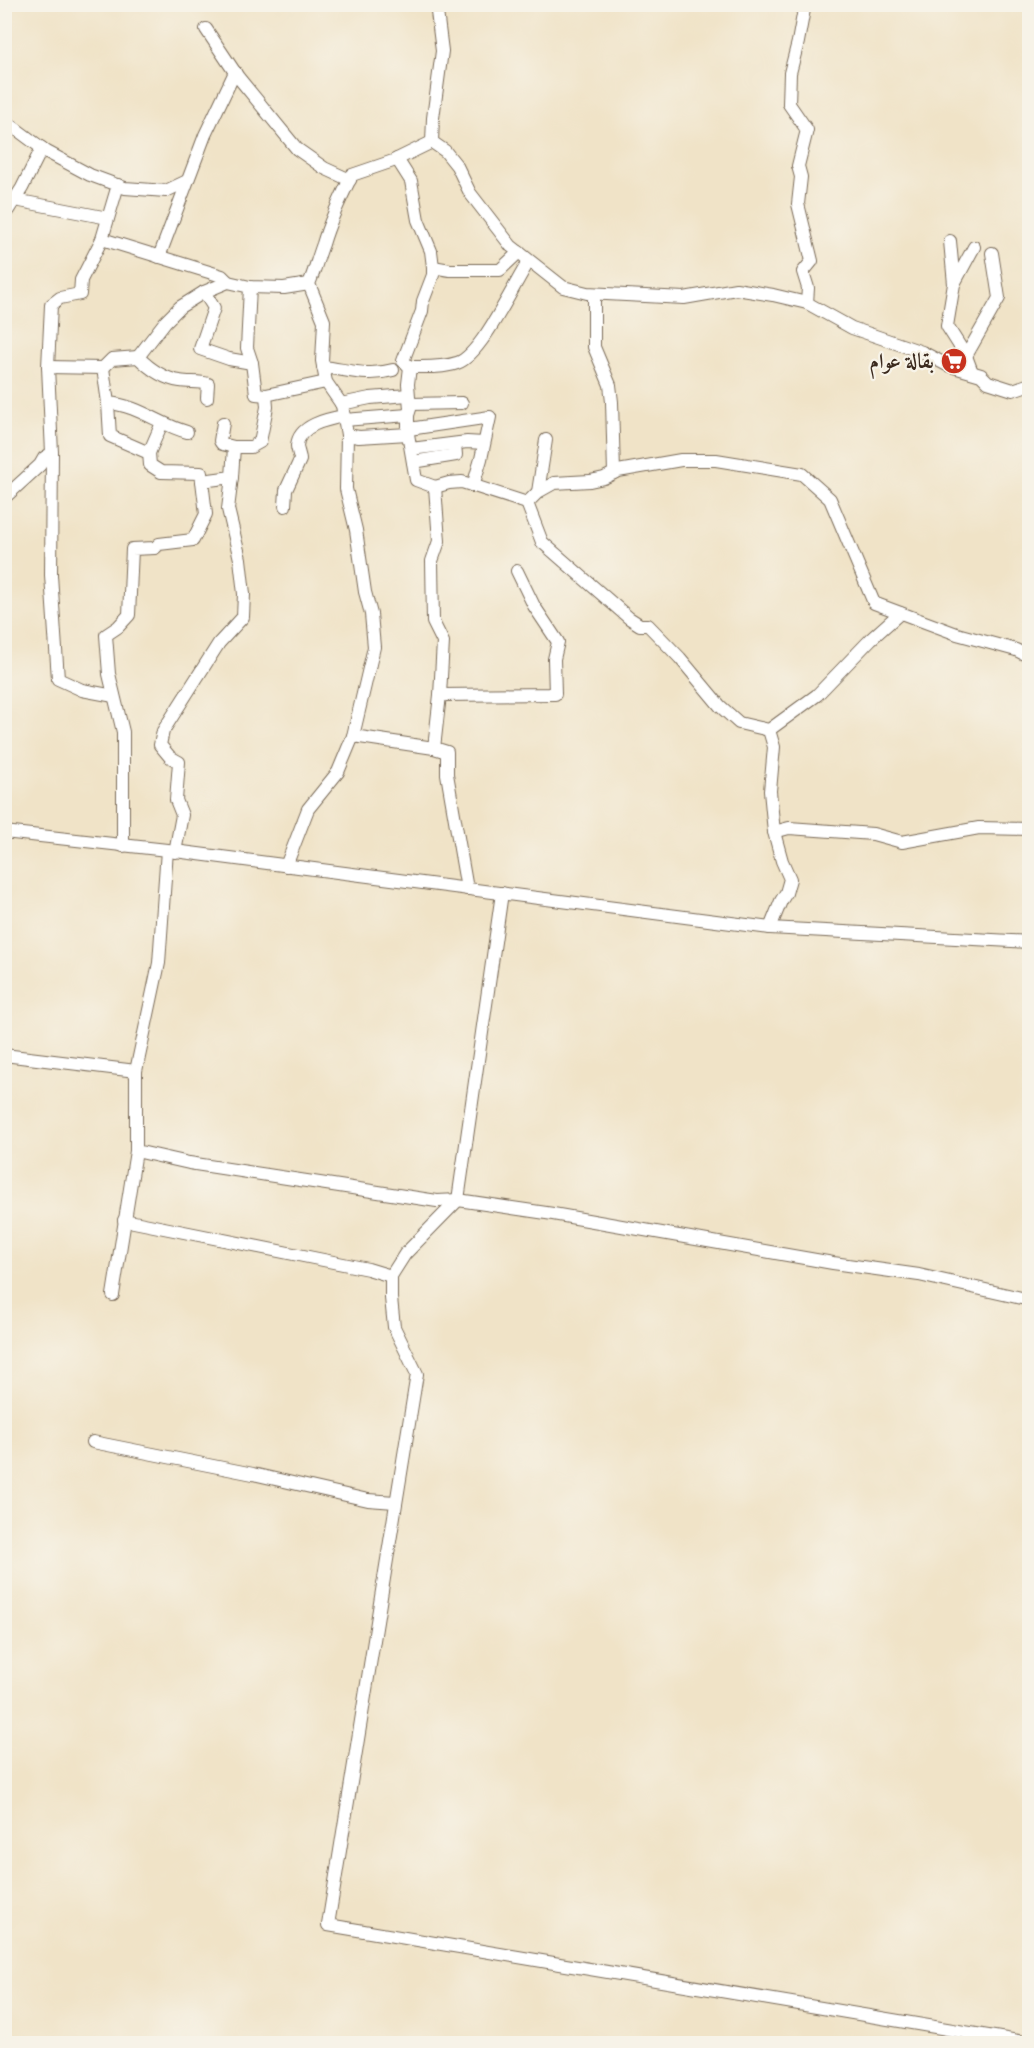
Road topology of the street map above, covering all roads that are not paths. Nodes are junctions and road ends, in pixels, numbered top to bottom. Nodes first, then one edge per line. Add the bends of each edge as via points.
1 (436, 4) edge
2 (805, 4) edge
3 (206, 29) dead end
4 (235, 72) junction
5 (4, 120) edge
6 (432, 142) junction
7 (42, 148) junction
8 (397, 159) junction
9 (350, 180) junction
10 (187, 181) junction
11 (118, 185) junction
12 (15, 200) junction
13 (4, 211) edge
14 (108, 218) junction
15 (102, 239) junction
16 (950, 241) dead end
17 (974, 247) dead end
18 (519, 252) junction
19 (992, 253) dead end
20 (159, 257) junction
21 (529, 261) junction
22 (434, 267) junction
23 (228, 282) junction
24 (309, 284) junction
25 (954, 284) junction
26 (250, 287) junction
27 (204, 292) junction
28 (594, 294) junction
29 (807, 303) junction
30 (966, 356) junction
31 (138, 357) junction
32 (252, 363) junction
33 (48, 367) junction
34 (323, 367) junction
35 (410, 367) junction
36 (103, 368) junction
37 (393, 370) dead end
38 (972, 372) junction
39 (326, 382) junction
40 (1029, 384) edge
41 (266, 394) junction
42 (207, 398) dead end
43 (462, 403) dead end
44 (108, 404) junction
45 (409, 405) junction
46 (343, 413) junction
47 (162, 423) junction
48 (223, 423) dead end
49 (187, 432) dead end
50 (408, 432) junction
51 (347, 435) junction
52 (546, 440) dead end
53 (484, 443) junction
54 (234, 447) junction
55 (52, 453) junction
56 (149, 453) junction
57 (412, 456) junction
58 (614, 473) junction
59 (232, 477) junction
60 (202, 482) junction
61 (473, 486) junction
62 (435, 487) junction
63 (538, 492) junction
64 (4, 498) edge
65 (526, 503) junction
66 (285, 506) dead end
67 (517, 571) dead end
68 (900, 613) junction
69 (1029, 657) edge
70 (440, 695) junction
71 (114, 696) junction
72 (769, 730) junction
73 (353, 736) junction
74 (434, 748) junction
75 (1029, 829) edge
76 (4, 832) edge
77 (774, 832) junction
78 (123, 846) junction
79 (171, 851) junction
80 (286, 866) junction
81 (467, 889) junction
82 (502, 894) junction
83 (770, 928) junction
84 (1029, 942) edge
85 (4, 1055) edge
86 (136, 1071) junction
87 (136, 1151) junction
88 (458, 1200) junction
89 (124, 1220) junction
90 (391, 1276) junction
91 (113, 1295) dead end
92 (1029, 1300) edge
93 (93, 1442) dead end
94 (395, 1502) junction
95 (1029, 2043) edge

1 - 6 street via 442,51
2 - 29 street via 790,73 789,104 807,130 798,166 798,204 812,261 803,272
3 - 4 street
4 - 9 street via 297,149
4 - 10 street
5 - 7 street
6 - 8 street
6 - 18 street via 446,151 490,221
7 - 11 street via 90,175
7 - 12 street
8 - 9 street via 352,175
8 - 22 street via 411,181 418,220
9 - 24 street
10 - 11 street via 166,190
10 - 20 street
11 - 14 street
12 - 13 street
12 - 14 street
14 - 15 street
15 - 20 street
15 - 33 street via 81,280 80,294 60,298 51,305
16 - 25 street
17 - 25 street
18 - 21 street
18 - 22 street via 500,270
19 - 30 street via 999,298
20 - 23 street via 222,276
21 - 28 street via 563,286
21 - 35 street via 476,349 459,363
22 - 35 street via 403,361
23 - 26 street
23 - 27 street
24 - 26 street
24 - 34 street via 324,321
25 - 30 street via 947,326
26 - 32 street via 247,348
27 - 31 street via 180,307
27 - 32 street via 214,308 200,349
28 - 29 street via 684,298 736,290
28 - 58 street via 594,347 612,402
29 - 38 street via 852,328
30 - 38 street
31 - 36 street via 112,359
31 - 42 street via 160,374 178,381 208,384
32 - 41 street via 256,394
33 - 36 street
33 - 55 street
34 - 37 street via 367,375
34 - 39 street
35 - 45 street
36 - 44 street
38 - 40 street via 1013,390
39 - 41 street
39 - 46 street
41 - 54 street via 260,442 251,447
43 - 45 street
44 - 47 street via 129,406
44 - 56 street via 110,436
45 - 46 street
45 - 46 street via 370,398
45 - 50 street
46 - 51 street
46 - 66 street via 302,435 296,448 300,460 286,490
47 - 49 street
47 - 56 street
48 - 54 street via 220,441
50 - 51 street
50 - 53 street via 490,417
50 - 57 street
51 - 73 street via 346,489 374,647
52 - 63 street
53 - 57 street via 455,444
53 - 61 street
54 - 59 street
55 - 64 street
55 - 71 street via 51,575 58,679 82,690
56 - 60 street via 150,465 161,472 201,473
57 - 62 street via 416,480
58 - 63 street via 590,481 554,483
58 - 68 street via 681,460 716,460 802,474 830,499 874,603
59 - 60 street
59 - 79 street via 228,508 240,558 243,617 219,643 163,731 160,744 179,762 176,800 182,815
60 - 71 street via 206,514 193,540 132,549 129,615 106,635
61 - 62 street via 462,482
61 - 65 street
62 - 70 street via 439,541 431,577 434,622 442,642
63 - 65 street
65 - 72 street via 542,542 629,618 639,625 648,625 739,723
67 - 70 street via 558,642 554,658 555,694
68 - 69 street
68 - 72 street via 817,695
70 - 74 street
71 - 78 street via 123,732
72 - 77 street via 774,747 770,791
73 - 74 street
73 - 80 street via 338,772 308,809
74 - 81 street via 447,752 447,774
75 - 77 street via 979,828 902,842 873,834 789,828
76 - 78 street
77 - 83 street via 790,879
78 - 79 street
79 - 80 street
79 - 86 street via 159,963
80 - 81 street
81 - 82 street
82 - 83 street
82 - 88 street
83 - 84 street
85 - 86 street
86 - 87 street
87 - 88 street via 266,1176 437,1201
87 - 89 street
88 - 90 street via 405,1254
88 - 92 street via 920,1275
89 - 90 street
89 - 91 street
90 - 94 street via 394,1327 417,1374
93 - 94 street via 368,1500
94 - 95 street via 328,1925

